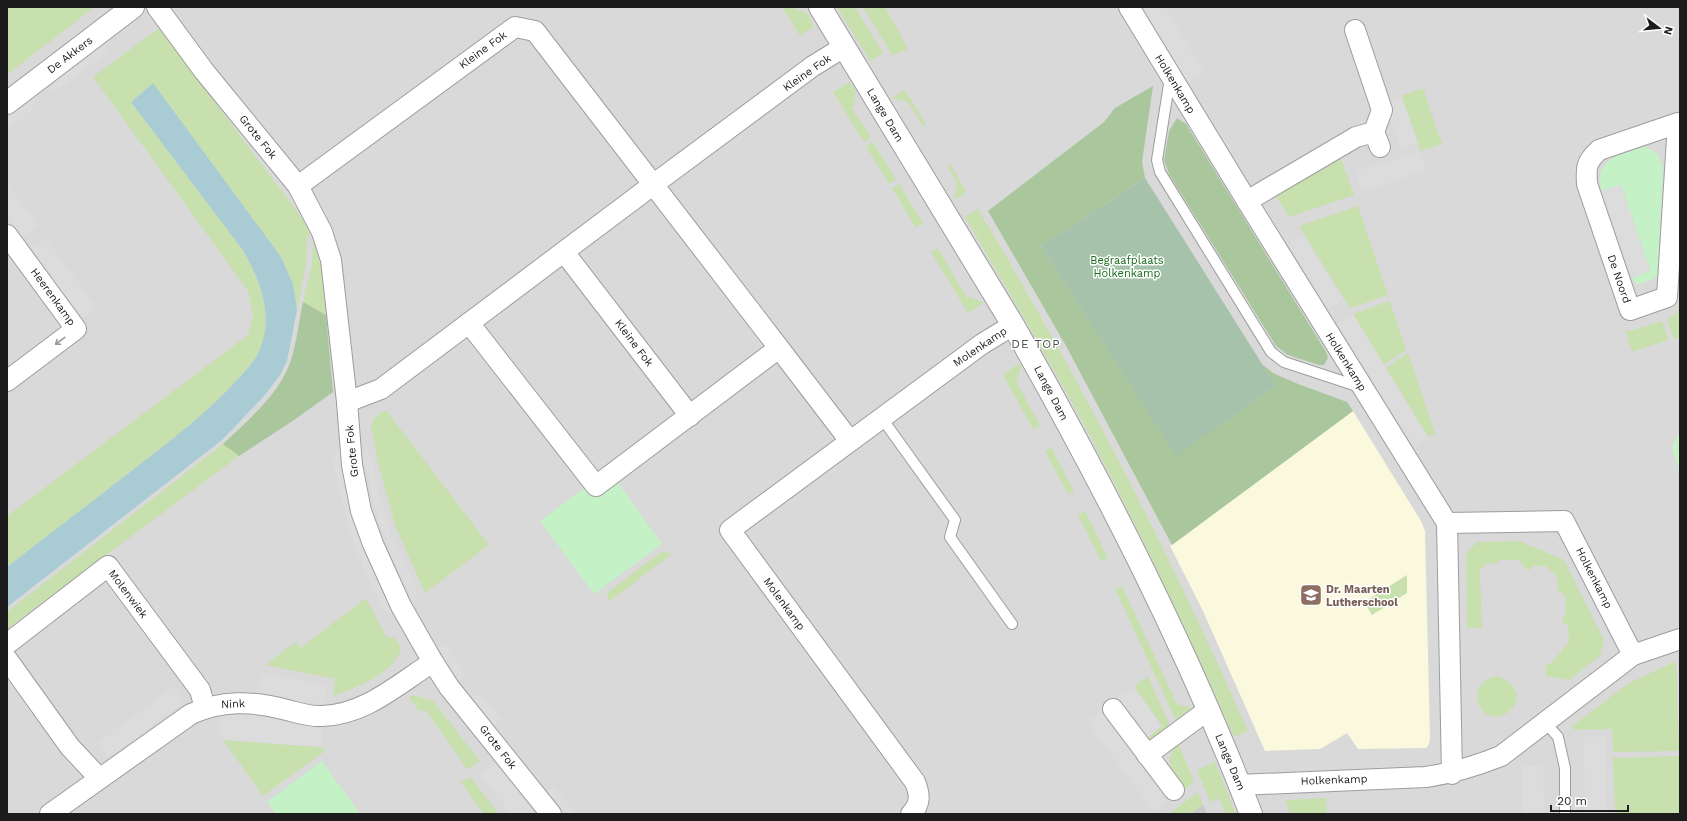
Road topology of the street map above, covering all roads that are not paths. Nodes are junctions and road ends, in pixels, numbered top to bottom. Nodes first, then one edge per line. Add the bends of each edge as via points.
1 (133, 7) edge
2 (157, 7) edge
3 (820, 7) edge
4 (1129, 7) edge
5 (1355, 30) dead end
6 (844, 47) junction
7 (1170, 76) junction
8 (7, 103) edge
9 (1679, 123) edge
10 (654, 184) junction
11 (298, 186) junction
12 (1247, 201) junction
13 (7, 235) edge
14 (564, 252) junction
15 (469, 323) junction
16 (1013, 325) junction
17 (779, 348) junction
18 (7, 381) edge
19 (1362, 388) junction
20 (347, 402) junction
21 (690, 416) junction
22 (881, 417) junction
23 (850, 441) junction
24 (1446, 523) junction
25 (1012, 624) dead end
26 (1680, 639) edge
27 (7, 644) edge
28 (1634, 655) junction
29 (7, 659) edge
30 (433, 662) junction
31 (205, 708) junction
32 (1113, 709) dead end
33 (1208, 710) junction
34 (1545, 722) junction
35 (1147, 755) junction
36 (1452, 774) junction
37 (99, 778) junction
38 (1239, 784) junction
39 (1174, 790) dead end
40 (915, 807) edge
41 (50, 814) edge
42 (551, 814) edge
43 (1251, 814) edge
44 (1564, 814) edge

1 - 8 street, De Akkers
2 - 11 street, Grote Fok via 204,71
3 - 6 street, Lange Dam
4 - 7 street, Holkenkamp
5 - 12 street via 1382,110 1377,139 1356,137
6 - 10 street, Kleine Fok via 813,66
6 - 16 street, Lange Dam
7 - 12 street, Holkenkamp
7 - 19 lane via 1157,160 1160,172 1271,352 1284,362
9 - 9 street, De Noord via 1667,297 1630,310 1587,184 1586,170 1590,158 1599,150
10 - 11 street, Kleine Fok via 535,31 515,27
10 - 14 street, Kleine Fok
10 - 17 street, Kleine Fok
11 - 20 street, Grote Fok via 322,232 331,260
12 - 19 street, Holkenkamp
13 -> 18 street, Heerenkamp via 76,328
14 - 15 street, Kleine Fok
14 - 21 street, Kleine Fok
15 - 20 street, Kleine Fok via 381,389
15 - 21 street via 596,486
16 - 22 street, Molenkamp via 982,344
16 - 33 street, Lange Dam via 1120,526
17 - 21 street
17 - 23 street
19 - 24 street, Holkenkamp
20 - 30 street, Grote Fok via 352,464 362,511 373,544 401,606
22 - 23 street, Molenkamp
22 - 25 lane via 955,520 950,537
23 - 40 street, Molenkamp via 730,530 908,772 919,791
24 - 28 street, Holkenkamp via 1564,521
24 - 36 street
26 - 28 street, Holkenkamp
27 - 31 street, Molenwiek via 108,566 200,690
28 - 34 street, Holkenkamp
29 - 37 street via 70,747
30 - 31 street, Nink via 369,704 336,715 313,716 247,703 227,703
30 - 42 street, Grote Fok via 449,687
31 - 37 street, Nink via 191,714
32 - 35 street
33 - 35 street
33 - 38 street, Lange Dam
34 - 36 street, Holkenkamp via 1501,756
34 - 44 lane via 1558,737 1565,768
35 - 39 street
36 - 38 street, Holkenkamp
37 - 41 street, Nink
38 - 43 street, Lange Dam

